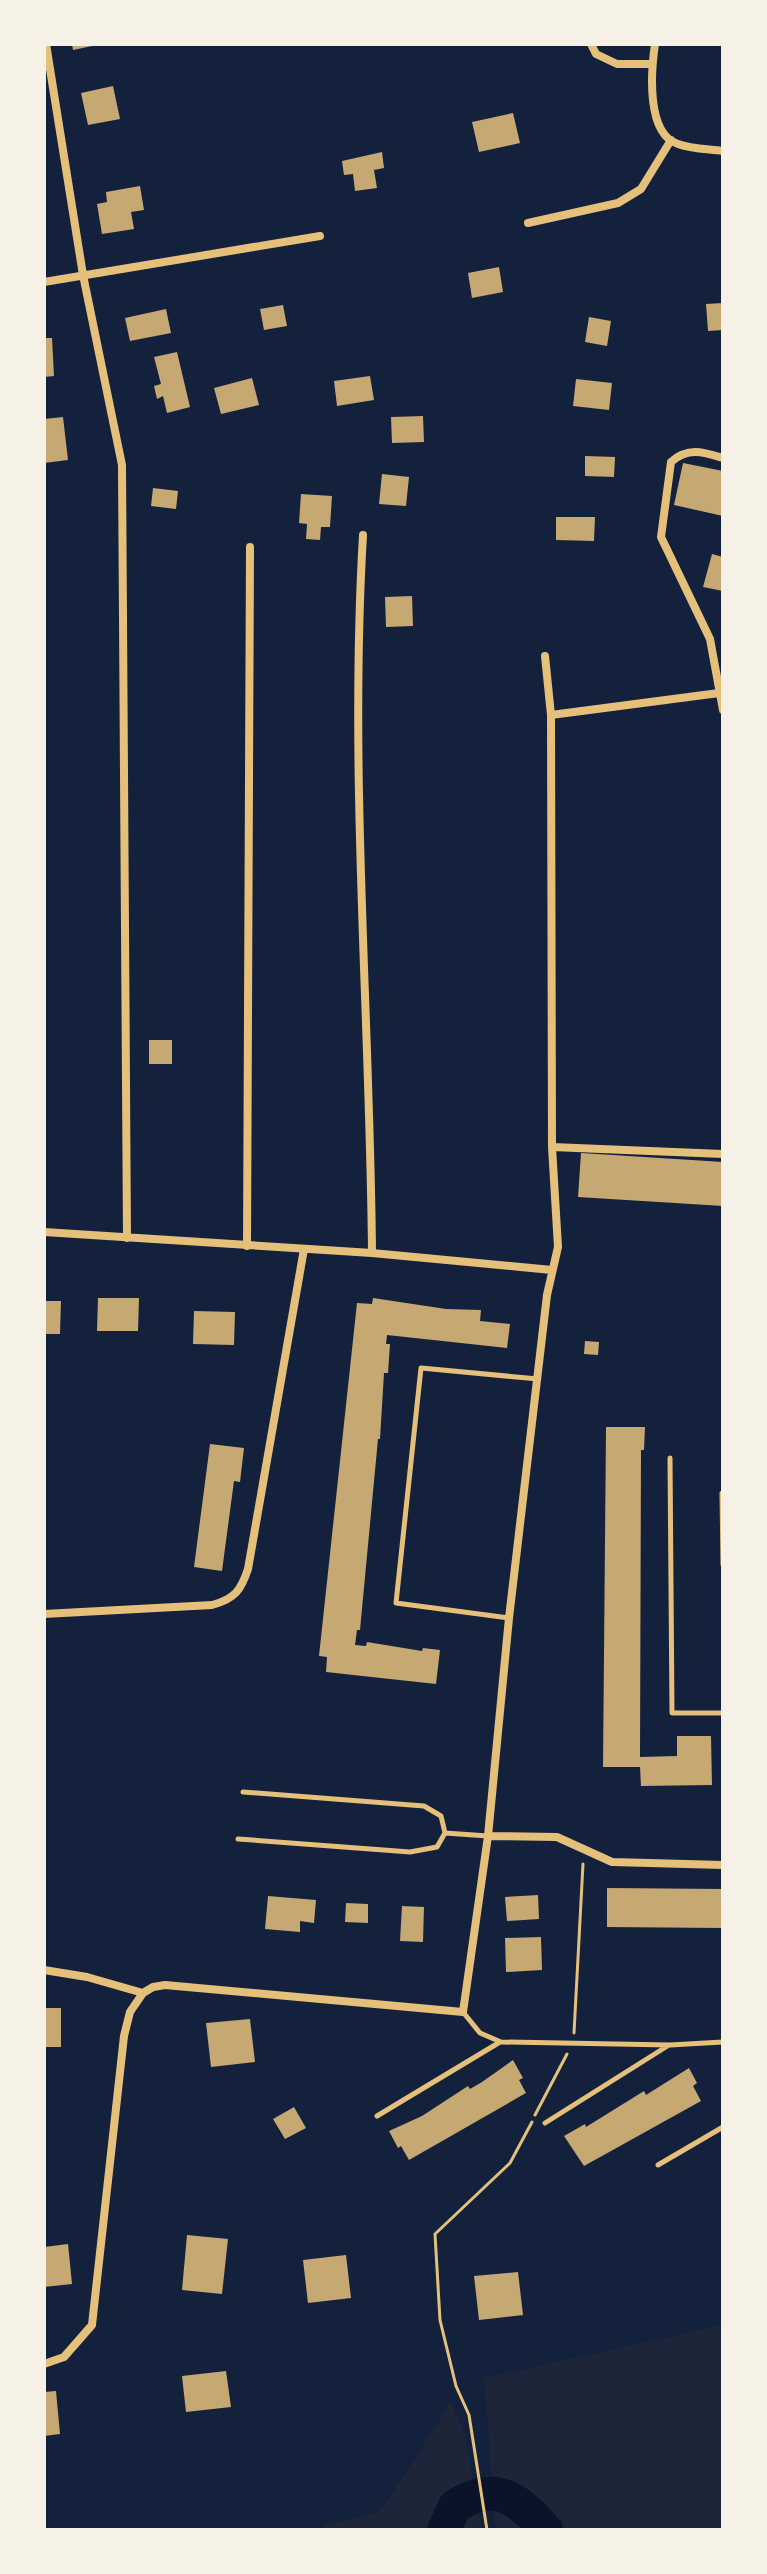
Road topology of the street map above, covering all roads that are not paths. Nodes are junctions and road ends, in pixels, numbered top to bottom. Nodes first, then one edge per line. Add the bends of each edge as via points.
1 (46, 44) edge
2 (591, 44) edge
3 (655, 44) edge
4 (652, 64) junction
5 (671, 140) junction
6 (723, 151) edge
7 (528, 223) dead end
8 (320, 236) dead end
9 (83, 275) junction
10 (44, 282) edge
11 (723, 458) edge
12 (363, 535) dead end
13 (250, 547) dead end
14 (545, 656) dead end
15 (719, 693) junction
16 (723, 710) edge
17 (551, 715) junction
18 (552, 1147) junction
19 (723, 1154) edge
20 (44, 1232) edge
21 (127, 1238) junction
22 (247, 1246) junction
23 (304, 1249) junction
24 (372, 1253) junction
25 (552, 1270) junction
26 (539, 1379) junction
27 (670, 1458) dead end
28 (722, 1493) edge
29 (723, 1565) edge
30 (44, 1614) edge
31 (509, 1618) junction
32 (723, 1713) edge
33 (243, 1792) dead end
34 (445, 1833) junction
35 (488, 1836) junction
36 (238, 1839) dead end
37 (723, 1865) edge
38 (44, 1970) edge
39 (143, 1993) junction
40 (463, 2012) junction
41 (501, 2042) junction
42 (723, 2042) edge
43 (670, 2045) junction
44 (377, 2116) dead end
45 (545, 2123) dead end
46 (723, 2127) edge
47 (658, 2165) dead end
48 (44, 2364) edge

1 - 9 street
2 - 4 street via 596,54 617,64
3 - 4 street
4 - 5 street via 657,122
5 - 6 street
5 - 7 street via 641,189 618,203
8 - 9 street
9 - 10 street
9 - 21 street via 122,465
11 - 15 street via 694,451 671,462 661,537 710,639
12 - 24 street via 357,642
13 - 22 street
14 - 17 street
15 - 16 street
15 - 17 street
17 - 18 street
18 - 19 street
18 - 25 street via 558,1247
20 - 21 street
21 - 22 street
22 - 23 street
23 - 24 street
23 - 30 street via 241,1590 212,1605
24 - 25 street
25 - 26 street
26 - 31 street
26 - 31 lane via 421,1368 396,1603
27 - 32 lane via 672,1713
28 - 29 lane
31 - 35 street
33 - 34 lane via 424,1806 441,1816
34 - 35 lane
34 - 36 lane via 437,1847 410,1852
35 - 37 street via 557,1837 612,1862
35 - 40 street
38 - 39 street
39 - 40 street via 165,1985
39 - 48 street via 130,2012 124,2036 92,2325 64,2357
40 - 41 lane via 480,2033
41 - 43 lane
41 - 44 lane
42 - 43 lane
43 - 45 lane
46 - 47 lane

